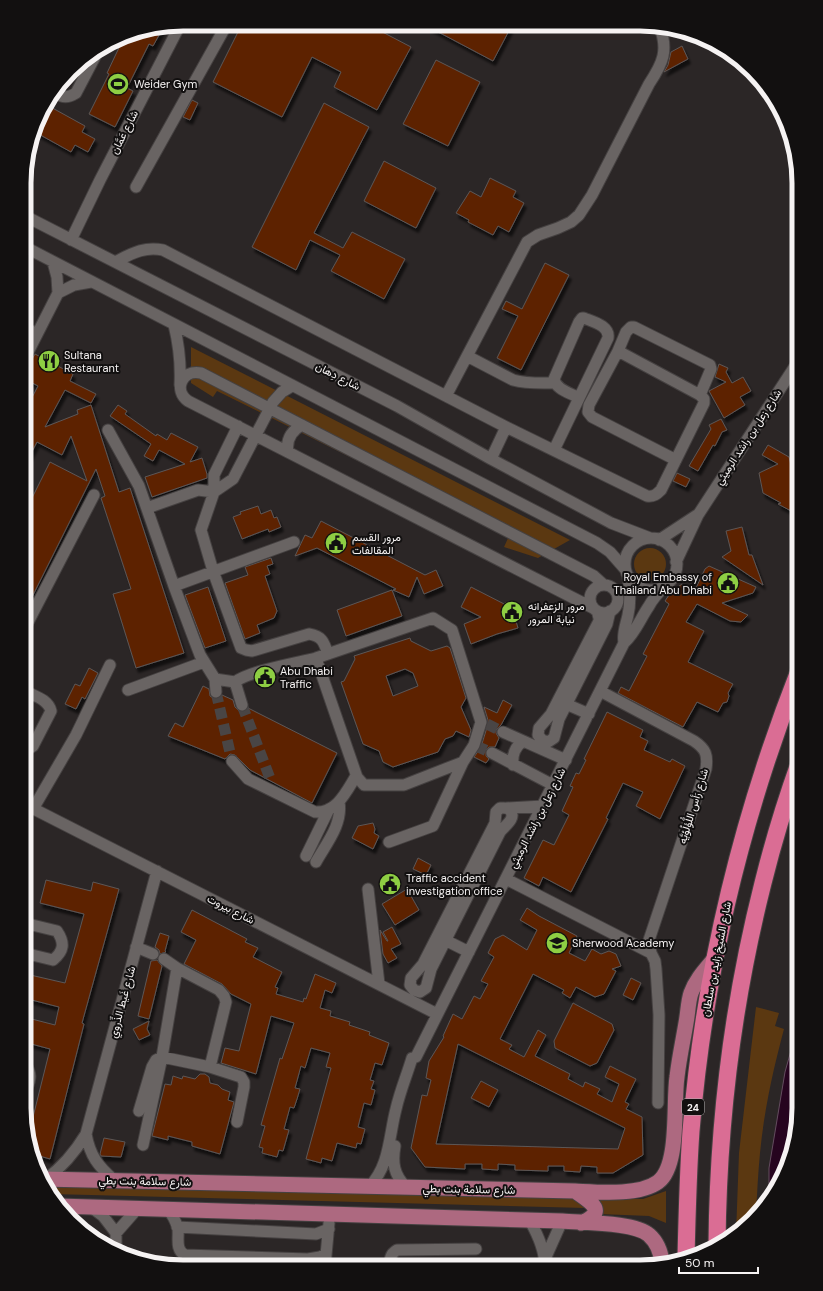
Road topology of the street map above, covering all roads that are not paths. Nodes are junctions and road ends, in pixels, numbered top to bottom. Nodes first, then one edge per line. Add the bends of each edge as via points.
1 (177, 31) edge
2 (223, 31) edge
3 (662, 33) edge
4 (93, 61) edge
5 (59, 95) edge
6 (136, 187) dead end
7 (31, 219) edge
8 (71, 240) junction
9 (31, 250) edge
10 (53, 262) junction
11 (115, 262) junction
12 (91, 282) junction
13 (58, 293) junction
14 (174, 325) junction
15 (31, 331) edge
16 (37, 334) junction
17 (31, 346) edge
18 (618, 351) junction
19 (467, 356) junction
20 (792, 371) edge
21 (555, 383) junction
22 (180, 385) junction
23 (292, 386) junction
24 (700, 395) junction
25 (446, 396) junction
26 (579, 398) junction
27 (270, 409) junction
28 (302, 425) junction
29 (238, 426) junction
30 (506, 427) junction
31 (108, 430) dead end
32 (256, 436) junction
33 (554, 450) junction
34 (288, 452) junction
35 (491, 459) junction
36 (676, 460) junction
37 (214, 492) junction
38 (94, 495) dead end
39 (146, 508) junction
40 (698, 515) junction
41 (655, 539) junction
42 (294, 542) dead end
43 (676, 562) junction
44 (213, 571) junction
45 (627, 573) junction
46 (604, 585) junction
47 (174, 586) junction
48 (665, 586) junction
49 (595, 609) junction
50 (610, 611) junction
51 (31, 616) edge
52 (624, 643) junction
53 (328, 654) junction
54 (316, 658) junction
55 (204, 662) junction
56 (110, 665) dead end
57 (215, 679) junction
58 (235, 682) junction
59 (128, 690) dead end
60 (792, 690) edge
61 (600, 691) junction
62 (216, 692) tunnel mouth
63 (31, 694) edge
64 (566, 704) junction
65 (242, 705) tunnel mouth
66 (589, 714) junction
67 (503, 732) tunnel mouth
68 (523, 741) junction
69 (31, 747) edge
70 (492, 753) tunnel mouth
71 (566, 760) junction
72 (232, 761) tunnel mouth
73 (463, 762) junction
74 (513, 765) junction
75 (356, 776) junction
76 (553, 785) junction
77 (792, 785) edge
78 (339, 802) junction
79 (31, 804) edge
80 (543, 806) junction
81 (31, 808) edge
82 (507, 808) junction
83 (328, 810) junction
84 (389, 842) dead end
85 (306, 856) dead end
86 (316, 862) dead end
87 (157, 871) junction
88 (506, 880) junction
89 (368, 889) dead end
90 (31, 925) edge
91 (445, 940) junction
92 (136, 947) junction
93 (469, 952) junction
94 (651, 953) junction
95 (153, 954) dead end
96 (31, 955) edge
97 (715, 958) junction
98 (164, 959) dead end
99 (177, 968) junction
100 (378, 984) junction
101 (437, 1014) junction
102 (162, 1057) junction
103 (416, 1057) junction
104 (210, 1067) junction
105 (658, 1103) dead end
106 (139, 1111) dead end
107 (237, 1122) dead end
108 (86, 1134) junction
109 (144, 1145) dead end
110 (48, 1177) edge
111 (49, 1179) edge
112 (114, 1180) junction
113 (369, 1187) junction
114 (406, 1187) junction
115 (575, 1192) junction
116 (68, 1206) edge
117 (91, 1207) junction
118 (138, 1208) junction
119 (168, 1210) junction
120 (530, 1221) junction
121 (562, 1221) junction
122 (329, 1222) junction
123 (581, 1223) junction
124 (177, 1228) junction
125 (116, 1233) junction
126 (718, 1238) edge
127 (116, 1244) edge
128 (476, 1249) dead end
129 (686, 1253) edge
130 (326, 1254) junction
131 (662, 1259) edge
132 (326, 1260) edge
133 (390, 1260) edge
134 (544, 1260) edge
135 (546, 1260) edge

1 - 8 street, شارع عَمَّان
2 - 6 street
3 - 19 street via 665,47 658,71 592,195 579,216 571,222 527,242
4 - 5 street via 76,93 66,97
7 - 8 street, شارع دِهان
8 - 11 street, شارع دِهان
9 - 10 street
10 - 12 street
10 - 13 street
11 - 25 street via 143,249 163,250
11 - 35 street, شارع دِهان via 397,406
12 - 13 street
12 - 14 street
13 - 16 street
14 - 22 street via 181,361
14 - 23 street
15 - 16 street
16 - 17 street
18 - 24 street
18 - 24 street via 626,332 634,327 708,364 711,370
18 - 36 street via 589,405 588,412 592,417
19 - 21 street via 513,380 526,383
19 - 25 street
20 - 40 street, شارع زعل بن راشد الرميثي
21 - 26 street
21 - 26 street via 555,375 582,318 604,327 608,332 608,338
22 - 27 street via 188,374 201,373
22 - 29 street via 182,395 188,401
23 - 27 street via 278,396
23 - 45 street via 597,543 610,552
24 - 36 street via 704,399 704,404
25 - 30 street
26 - 33 street
27 - 28 street
27 - 32 street
28 - 34 street via 290,436
28 - 46 street via 594,576
29 - 32 street
29 - 37 street via 214,475
30 - 33 street
30 - 35 street
31 - 39 street via 139,486
32 - 34 street
32 - 37 street via 233,479
33 - 36 street via 652,497 661,490
34 - 49 street
35 - 41 street, شارع دِهان via 611,523
37 - 39 street via 198,490
37 - 44 street via 201,530
38 - 51 street
39 - 47 street
40 - 41 street, شارع زعل بن راشد الرميثي
40 - 43 street, شارع زعل بن راشد الرميثي
41 - 43 street via 671,548
41 - 45 street via 641,540 628,551 625,560
42 - 44 street
43 - 48 street via 674,575
44 - 47 street
44 - 53 street via 241,648 252,652 309,634 317,635 324,642
45 - 48 street via 634,584 641,588 649,590
45 - 52 street, شارع زعل بن راشد الرميثي via 630,596
46 - 49 street via 595,589 590,598
46 - 50 street via 613,589 618,598
47 - 55 street
48 - 52 street, شارع زعل بن راشد الرميثي via 656,595 636,630
49 - 50 street via 606,613
49 - 64 street via 599,614 598,621 551,714 539,728 538,735 542,740 548,742 554,738
50 - 64 street via 607,624
52 - 61 street, شارع زعل بن راشد الرميثي
53 - 54 street
53 - 73 street via 433,618 452,630 484,723 475,745
54 - 58 street via 240,678
54 - 75 street
55 - 57 street
55 - 59 street
56 - 79 street via 76,735
57 - 58 street
57 - 62 street
58 - 65 street
60 - 97 highway, شارع الشيخ زايد بن سلطان / 24 via 749,816
61 - 66 street, شارع زعل بن راشد الرميثي
61 - 94 street, شارع رَأس اللُّؤلُؤيَّه via 694,741 706,753 706,769 652,931
63 - 69 street via 47,702 51,711
64 - 66 street
66 - 71 street, شارع زعل بن راشد الرميثي
67 - 68 street
68 - 71 street
68 - 74 street via 513,754
70 - 74 street
71 - 76 street, شارع زعل بن راشد الرميثي
72 - 83 street via 248,779 272,786 315,812
73 - 75 street via 404,785 364,785
73 - 84 street via 433,826
74 - 76 street
75 - 78 street
76 - 80 street, شارع زعل بن راشد الرميثي
77 - 126 highway via 753,922 729,1059 722,1133
78 - 83 street
78 - 86 street via 338,823
80 - 82 street
80 - 88 street, شارع زعل بن راشد الرميثي
81 - 87 street, شارع بيروت
82 - 91 street via 512,818 500,832
82 - 91 street via 500,808 496,812 490,834 423,964 411,978 410,985 414,990 420,992 426,988 431,969
83 - 85 street
87 - 92 street, شارع غَيط الذِّروي
87 - 100 street, شارع بيروت
88 - 93 street, شارع زعل بن راشد الرميثي
88 - 94 street
89 - 100 street
90 - 96 street via 57,931 62,939 59,955 53,960
91 - 93 street
92 - 95 street
92 - 108 street, شارع غَيط الذِّروي
93 - 101 street, شارع زعل بن راشد الرميثي
94 - 105 street, شارع رَأس اللُّؤلُؤيَّه via 655,961 659,1015
97 - 115 main road, شارع سلامة بنت بطي via 691,994 677,1078 672,1156 669,1167 659,1182 639,1190
97 - 129 highway, شارع الشيخ زايد بن سلطان / 24 via 699,1056 691,1131
98 - 99 street
99 - 102 street
99 - 104 street via 219,990 224,996 226,1002
100 - 101 street, شارع بيروت
101 - 103 street, شارع زعل بن راشد الرميثي
102 - 104 street
102 - 106 street via 156,1060 152,1068
102 - 109 street
103 - 113 street, شارع زعل بن راشد الرميثي via 412,1058 403,1083 382,1169
103 - 114 street, شارع زعل بن راشد الرميثي via 419,1061 393,1156 398,1178
104 - 107 street via 241,1077 244,1082
108 - 110 street, شارع غَيط الذِّروي via 69,1159
108 - 112 street via 96,1161
111 - 112 main road, شارع سلامة بنت بطي
112 - 113 main road, شارع سلامة بنت بطي
113 - 114 main road, شارع سلامة بنت بطي
114 - 115 main road, شارع سلامة بنت بطي
115 - 123 main road via 593,1204 595,1210 592,1217
116 - 117 main road
117 - 118 main road
117 - 125 street via 103,1216
118 - 119 main road
118 - 125 street
119 - 122 main road
119 - 124 street
120 - 121 main road
120 - 122 main road
120 - 134 street via 542,1245
121 - 123 main road
121 - 135 street
122 - 124 street via 316,1234
122 - 130 street
123 - 131 main road via 612,1225 642,1231 655,1243
124 - 130 street via 178,1248 185,1255 308,1259
125 - 127 street
128 - 133 street via 397,1250
130 - 132 street

